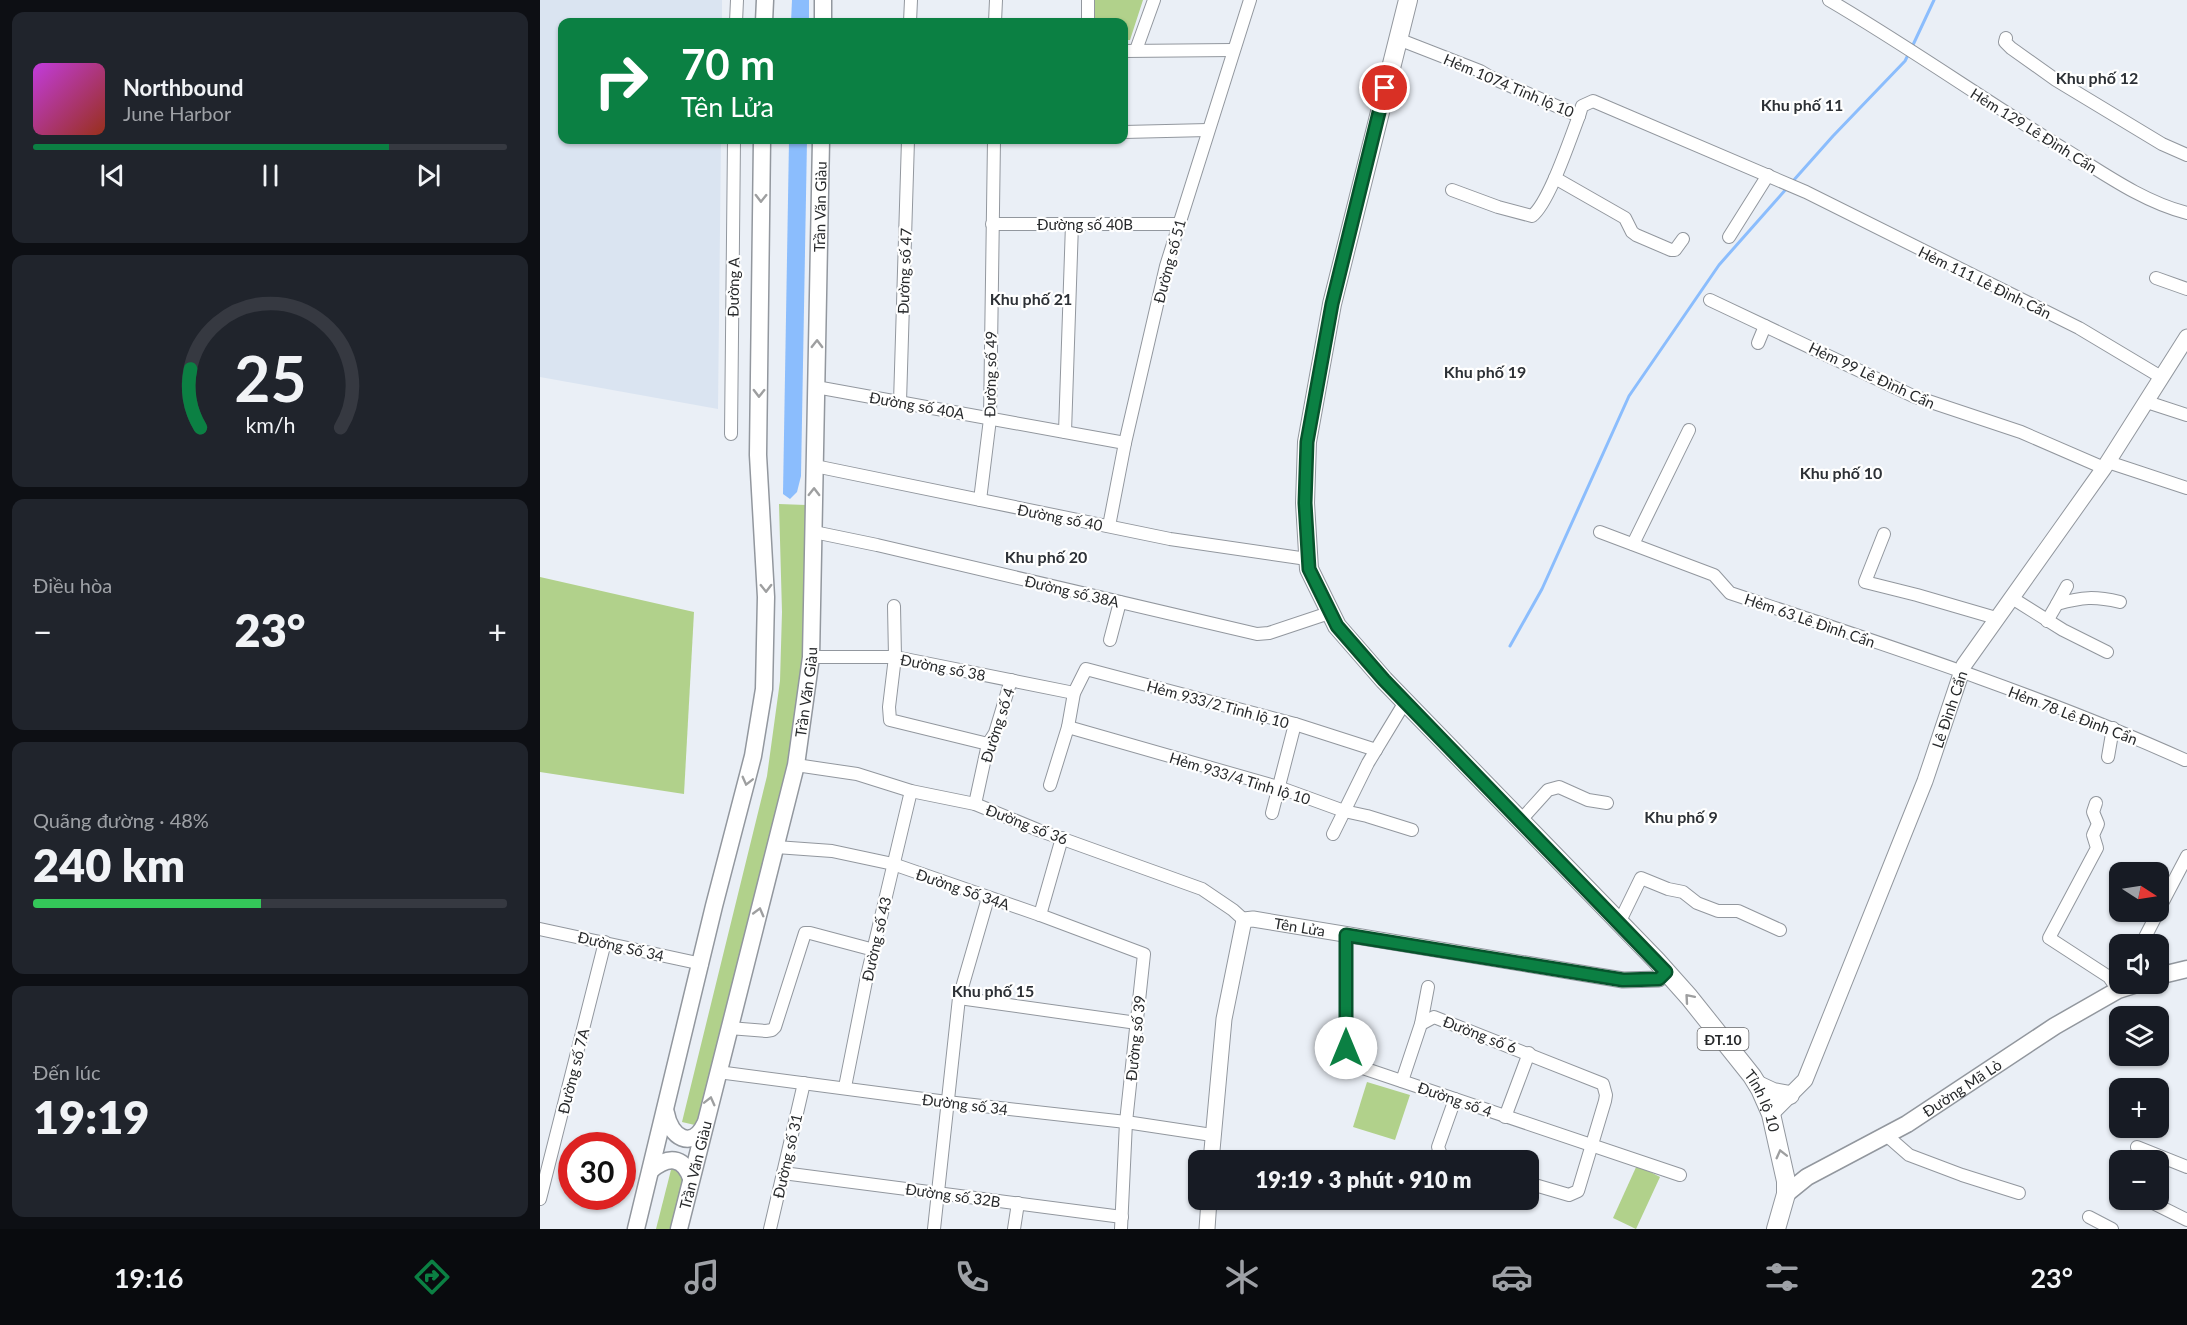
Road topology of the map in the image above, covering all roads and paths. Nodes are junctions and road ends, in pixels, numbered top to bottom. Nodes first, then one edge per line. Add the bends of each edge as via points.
1 (737, 0) edge
2 (765, 0) edge
3 (823, 0) edge
4 (911, 0) edge
5 (996, 0) edge
6 (1088, 0) edge
7 (1154, 0) edge
8 (1250, 0) edge
9 (1407, 0) edge
10 (1829, 0) edge
11 (736, 18) edge
12 (764, 18) edge
13 (823, 18) edge
14 (910, 18) edge
15 (995, 18) edge
16 (1088, 18) edge
17 (2006, 38) dead end
18 (1398, 39) junction
19 (1233, 50) junction
20 (1130, 51) edge
21 (1579, 116) junction
22 (1208, 130) junction
23 (1128, 132) edge
24 (734, 144) edge
25 (762, 144) edge
26 (821, 144) edge
27 (908, 144) edge
28 (994, 144) edge
29 (2187, 155) edge
30 (1555, 178) junction
31 (1774, 178) junction
32 (1452, 189) dead end
33 (1806, 192) joint
34 (2187, 213) edge
35 (992, 224) junction
36 (1072, 224) junction
37 (1178, 224) junction
38 (1729, 237) dead end
39 (1683, 239) dead end
40 (2156, 278) dead end
41 (2187, 289) edge
42 (1710, 300) dead end
43 (1765, 326) junction
44 (2187, 337) edge
45 (1758, 343) dead end
46 (2161, 377) junction
47 (816, 387) junction
48 (900, 402) junction
49 (2147, 402) junction
50 (2187, 415) edge
51 (990, 418) junction
52 (1689, 430) dead end
53 (1065, 432) junction
54 (731, 434) dead end
55 (1125, 443) junction
56 (2106, 465) junction
57 (815, 466) junction
58 (2187, 488) edge
59 (980, 500) junction
60 (1109, 526) junction
61 (814, 532) junction
62 (1600, 532) dead end
63 (1884, 534) dead end
64 (1633, 544) junction
65 (1307, 559) junction
66 (2067, 586) dead end
67 (2012, 598) junction
68 (1120, 602) junction
69 (2120, 602) dead end
70 (2057, 604) junction
71 (894, 606) dead end
72 (1329, 613) junction
73 (1995, 618) junction
74 (2047, 621) junction
75 (1110, 640) dead end
76 (2107, 652) dead end
77 (812, 657) junction
78 (895, 657) junction
79 (1960, 672) junction
80 (1011, 680) junction
81 (1074, 693) junction
82 (1405, 702) junction
83 (1295, 724) junction
84 (1068, 728) junction
85 (2114, 728) junction
86 (988, 744) junction
87 (1376, 750) junction
88 (2108, 757) dead end
89 (2185, 760) dead end
90 (796, 765) junction
91 (1050, 785) dead end
92 (1278, 787) junction
93 (910, 791) junction
94 (1607, 803) dead end
95 (975, 804) junction
96 (2096, 804) dead end
97 (1344, 811) junction
98 (1272, 813) dead end
99 (1520, 821) junction
100 (1412, 830) dead end
101 (1333, 834) dead end
102 (1062, 838) junction
103 (776, 847) junction
104 (2187, 856) edge
105 (892, 864) junction
106 (2169, 891) edge
107 (988, 898) junction
108 (1040, 915) junction
109 (1244, 920) junction
110 (1620, 923) junction
111 (540, 929) edge
112 (1780, 930) dead end
113 (1346, 935) junction
114 (605, 942) junction
115 (874, 950) junction
116 (1144, 954) joint
117 (702, 964) junction
118 (2187, 969) edge
119 (1666, 972) junction
120 (2169, 973) edge
121 (2109, 977) edge
122 (1428, 987) dead end
123 (2109, 994) edge
124 (959, 998) junction
125 (1137, 1023) junction
126 (1421, 1024) junction
127 (729, 1028) junction
128 (1529, 1053) junction
129 (718, 1072) junction
130 (1402, 1081) junction
131 (804, 1083) junction
132 (1758, 1085) junction
133 (845, 1087) junction
134 (1790, 1095) junction
135 (1455, 1099) junction
136 (947, 1102) junction
137 (666, 1112) junction
138 (1771, 1114) junction
139 (1505, 1117) junction
140 (1126, 1122) junction
141 (705, 1124) junction
142 (1885, 1134) junction
143 (1212, 1135) junction
144 (1593, 1145) junction
145 (2137, 1147) dead end
146 (1211, 1150) edge
147 (1439, 1150) edge
148 (546, 1154) edge
149 (2187, 1167) edge
150 (651, 1170) junction
151 (783, 1173) junction
152 (1680, 1175) dead end
153 (692, 1178) junction
154 (1539, 1186) edge
155 (938, 1193) junction
156 (2019, 1193) dead end
157 (1786, 1194) junction
158 (540, 1199) edge
159 (1018, 1203) junction
160 (1208, 1210) edge
161 (2167, 1210) edge
162 (2089, 1217) dead end
163 (2187, 1220) edge
164 (1121, 1223) edge
165 (636, 1229) edge
166 (679, 1229) edge
167 (770, 1229) edge
168 (934, 1229) edge
169 (1014, 1229) edge
170 (1207, 1229) edge
171 (1776, 1229) edge
172 (2112, 1229) edge

1 - 11 street
2 - 12 main road
3 - 13 main road
4 - 14 street
5 - 15 street
6 - 16 street
7 - 20 street
8 - 19 street, Đường số 51
9 - 18 main road, Tỉnh lộ 10 / ĐT.10
10 - 34 street, Hẻm 129 Lê Đình Cẩn via 2130,190
17 - 29 street via 2012,48 2056,80
18 - 21 street, Hẻm 1074 Tỉnh lộ 10 via 1480,70
18 - 65 main road, Tỉnh lộ 10 / ĐT.10 via 1332,304 1307,442
19 - 20 street
19 - 22 street, Đường số 51
21 - 30 street
21 - 31 street, Hẻm 1074 Tỉnh lộ 10 via 1582,106 1593,101
22 - 23 street
22 - 37 street, Đường số 51
24 - 54 street, Đường A
25 -> 117 main road via 758,455 766,597 764,689 753,756
47 -> 26 main road, Trần Văn Giàu
27 - 48 street, Đường số 47
28 - 35 street, Đường số 49
30 - 32 street via 1532,216
30 - 39 street via 1625,218 1632,232 1653,243 1675,250
31 - 33 street, Hẻm 1074 Tỉnh lộ 10
31 - 38 street
33 - 46 street, Hẻm 111 Lê Đình Cẩn via 2079,328
35 - 36 street, Đường số 40B
35 - 51 street, Đường số 49
36 - 37 street, Đường số 40B
36 - 53 street
37 - 55 street, Đường số 51
40 - 41 street
42 - 43 street, Hẻm 99 Lê Đình Cẩn
43 - 45 street
43 - 56 street, Hẻm 99 Lê Đình Cẩn via 1913,396
44 - 46 street, Lê Đình Cẩn
46 - 49 street, Lê Đình Cẩn
47 - 48 street, Đường số 40A
47 - 57 main road, Trần Văn Giàu
48 - 51 street, Đường số 40A
49 - 50 street
49 - 56 street, Lê Đình Cẩn
51 - 53 street, Đường số 40A
51 - 59 street, Đường số 49
52 - 64 street
53 - 55 street, Đường số 40A
55 - 60 street, Đường số 51
56 - 58 street, Hẻm 99 Lê Đình Cẩn
56 - 67 street, Lê Đình Cẩn
57 - 59 street, Đường số 40
61 -> 57 main road, Trần Văn Giàu
59 - 60 street, Đường số 40
60 - 65 street, Đường số 40
61 - 68 street, Đường số 38A
61 - 77 main road, Trần Văn Giàu
62 - 64 street, Hẻm 63 Lê Đình Cẩn
63 - 73 street via 1865,582
64 - 79 street, Hẻm 63 Lê Đình Cẩn via 1714,575 1730,593
65 - 72 main road, Tỉnh lộ 10 / ĐT.10
66 - 70 street
67 - 73 street, Lê Đình Cẩn
67 - 74 street
68 - 72 street, Đường số 38A via 1264,634
68 - 75 street
69 - 70 street via 2096,597
70 - 74 street
71 - 78 street
72 - 82 main road, Tỉnh lộ 10 / ĐT.10
73 - 79 street, Lê Đình Cẩn
74 - 76 street
77 - 78 street, Đường số 38
77 - 90 main road, Trần Văn Giàu
78 - 80 street, Đường số 38
78 - 86 street via 888,707 890,720
79 - 85 street, Hẻm 78 Lê Đình Cẩn
79 - 134 street, Lê Đình Cẩn via 1898,850 1805,1080
80 - 81 street, Đường số 38
80 - 86 street, Đường số 4
81 - 83 street, Hẻm 933/2 Tỉnh lộ 10 via 1086,669
81 - 84 street
82 - 87 street
82 - 99 main road, Tỉnh lộ 10 / ĐT.10
83 - 87 street, Hẻm 933/2 Tỉnh lộ 10
83 - 92 street
84 - 91 street
84 - 92 street, Hẻm 933/4 Tỉnh lộ 10
85 - 88 street
85 - 89 street, Hẻm 78 Lê Đình Cẩn
86 - 95 street, Đường số 4
87 - 97 street
90 - 93 street, Đường số 36 via 856,774
90 - 103 main road, Trần Văn Giàu
92 - 97 street, Hẻm 933/4 Tỉnh lộ 10
92 - 98 street
93 - 95 street, Đường số 36
93 - 105 street, Đường số 43
94 - 99 street via 1554,788
95 - 102 street, Đường số 36
96 - 121 street via 2093,812 2098,824 2093,835 2097,848 2049,938
97 - 100 street, Hẻm 933/4 Tỉnh lộ 10
97 - 101 street
99 - 110 main road, Tỉnh lộ 10 / ĐT.10
102 - 108 street
102 - 109 street, Đường số 36 via 1202,889
103 - 105 street, Đường Số 34A via 832,851
127 -> 103 main road, Trần Văn Giàu
104 - 106 street
105 - 107 street, Đường Số 34A
105 - 115 street, Đường số 43
107 - 108 street, Đường Số 34A
107 - 124 street
108 - 116 street, Đường Số 34A
109 - 113 street, Tên Lửa
109 - 143 street via 1224,1019
110 - 112 street via 1641,878 1683,892 1718,911 1738,911
110 - 119 main road, Tỉnh lộ 10 / ĐT.10
111 - 114 street, Đường Số 34
113 - 119 street, Tên Lửa via 1623,980 1659,979
113 - 130 street, Đường số 4 via 1348,1056 1357,1066
114 - 117 street, Đường Số 34
114 - 148 street, Đường số 7A
115 - 127 street via 805,933 775,1027 766,1031
115 - 133 street, Đường số 43
116 - 125 street, Đường số 39
117 - 137 main road
118 - 120 main road
132 -> 119 main road, Tỉnh lộ 10 / ĐT.10
122 - 126 street, Đường số 6
123 - 142 main road, Đường Mã Lò via 1907,1124
124 - 125 street
124 - 136 street
125 - 140 street, Đường số 39
126 - 128 street, Đường số 6 via 1429,1018 1439,1018
126 - 130 street, Đường số 6
127 - 129 main road, Trần Văn Giàu
128 - 139 street, Đường số 6
128 - 144 street, Đường số 6 via 1603,1084 1606,1095
129 - 131 street, Đường số 34
141 -> 129 main road, Trần Văn Giàu
130 - 135 street, Đường số 4
131 - 133 street, Đường số 34
131 - 151 street, Đường số 31
132 - 134 main road
132 - 138 main road, Tỉnh lộ 10 / ĐT.10
133 - 136 street, Đường số 34
134 - 138 street, Lê Đình Cẩn
135 - 139 street, Đường số 4
135 - 147 street
136 - 140 street, Đường số 34
136 - 155 street
137 - 141 main road via 669,1127 682,1137 693,1137
137 - 150 main road
157 -> 138 main road, Tỉnh lộ 10 / ĐT.10 via 1785,1172
139 - 144 street, Đường số 4
140 - 143 street, Đường số 34
140 - 164 street, Đường số 39
141 - 153 main road, Trần Văn Giàu
142 - 156 street via 1909,1155
142 - 157 main road, Đường Mã Lò via 1807,1177
143 - 146 street
144 - 152 street, Đường số 4
144 - 154 street via 1576,1194
145 - 149 street
148 - 158 street, Đường số 7A
150 - 153 main road via 664,1161 674,1161 685,1166
150 - 165 main road
151 - 155 street, Đường số 32B
151 - 167 street, Đường số 31
153 - 166 main road, Trần Văn Giàu
155 - 159 street, Đường số 32B
155 - 168 street
157 - 171 main road, Tỉnh lộ 10 / ĐT.10
159 - 164 street, Đường số 32B
159 - 169 street
160 - 170 street
161 - 163 street
162 - 172 street

